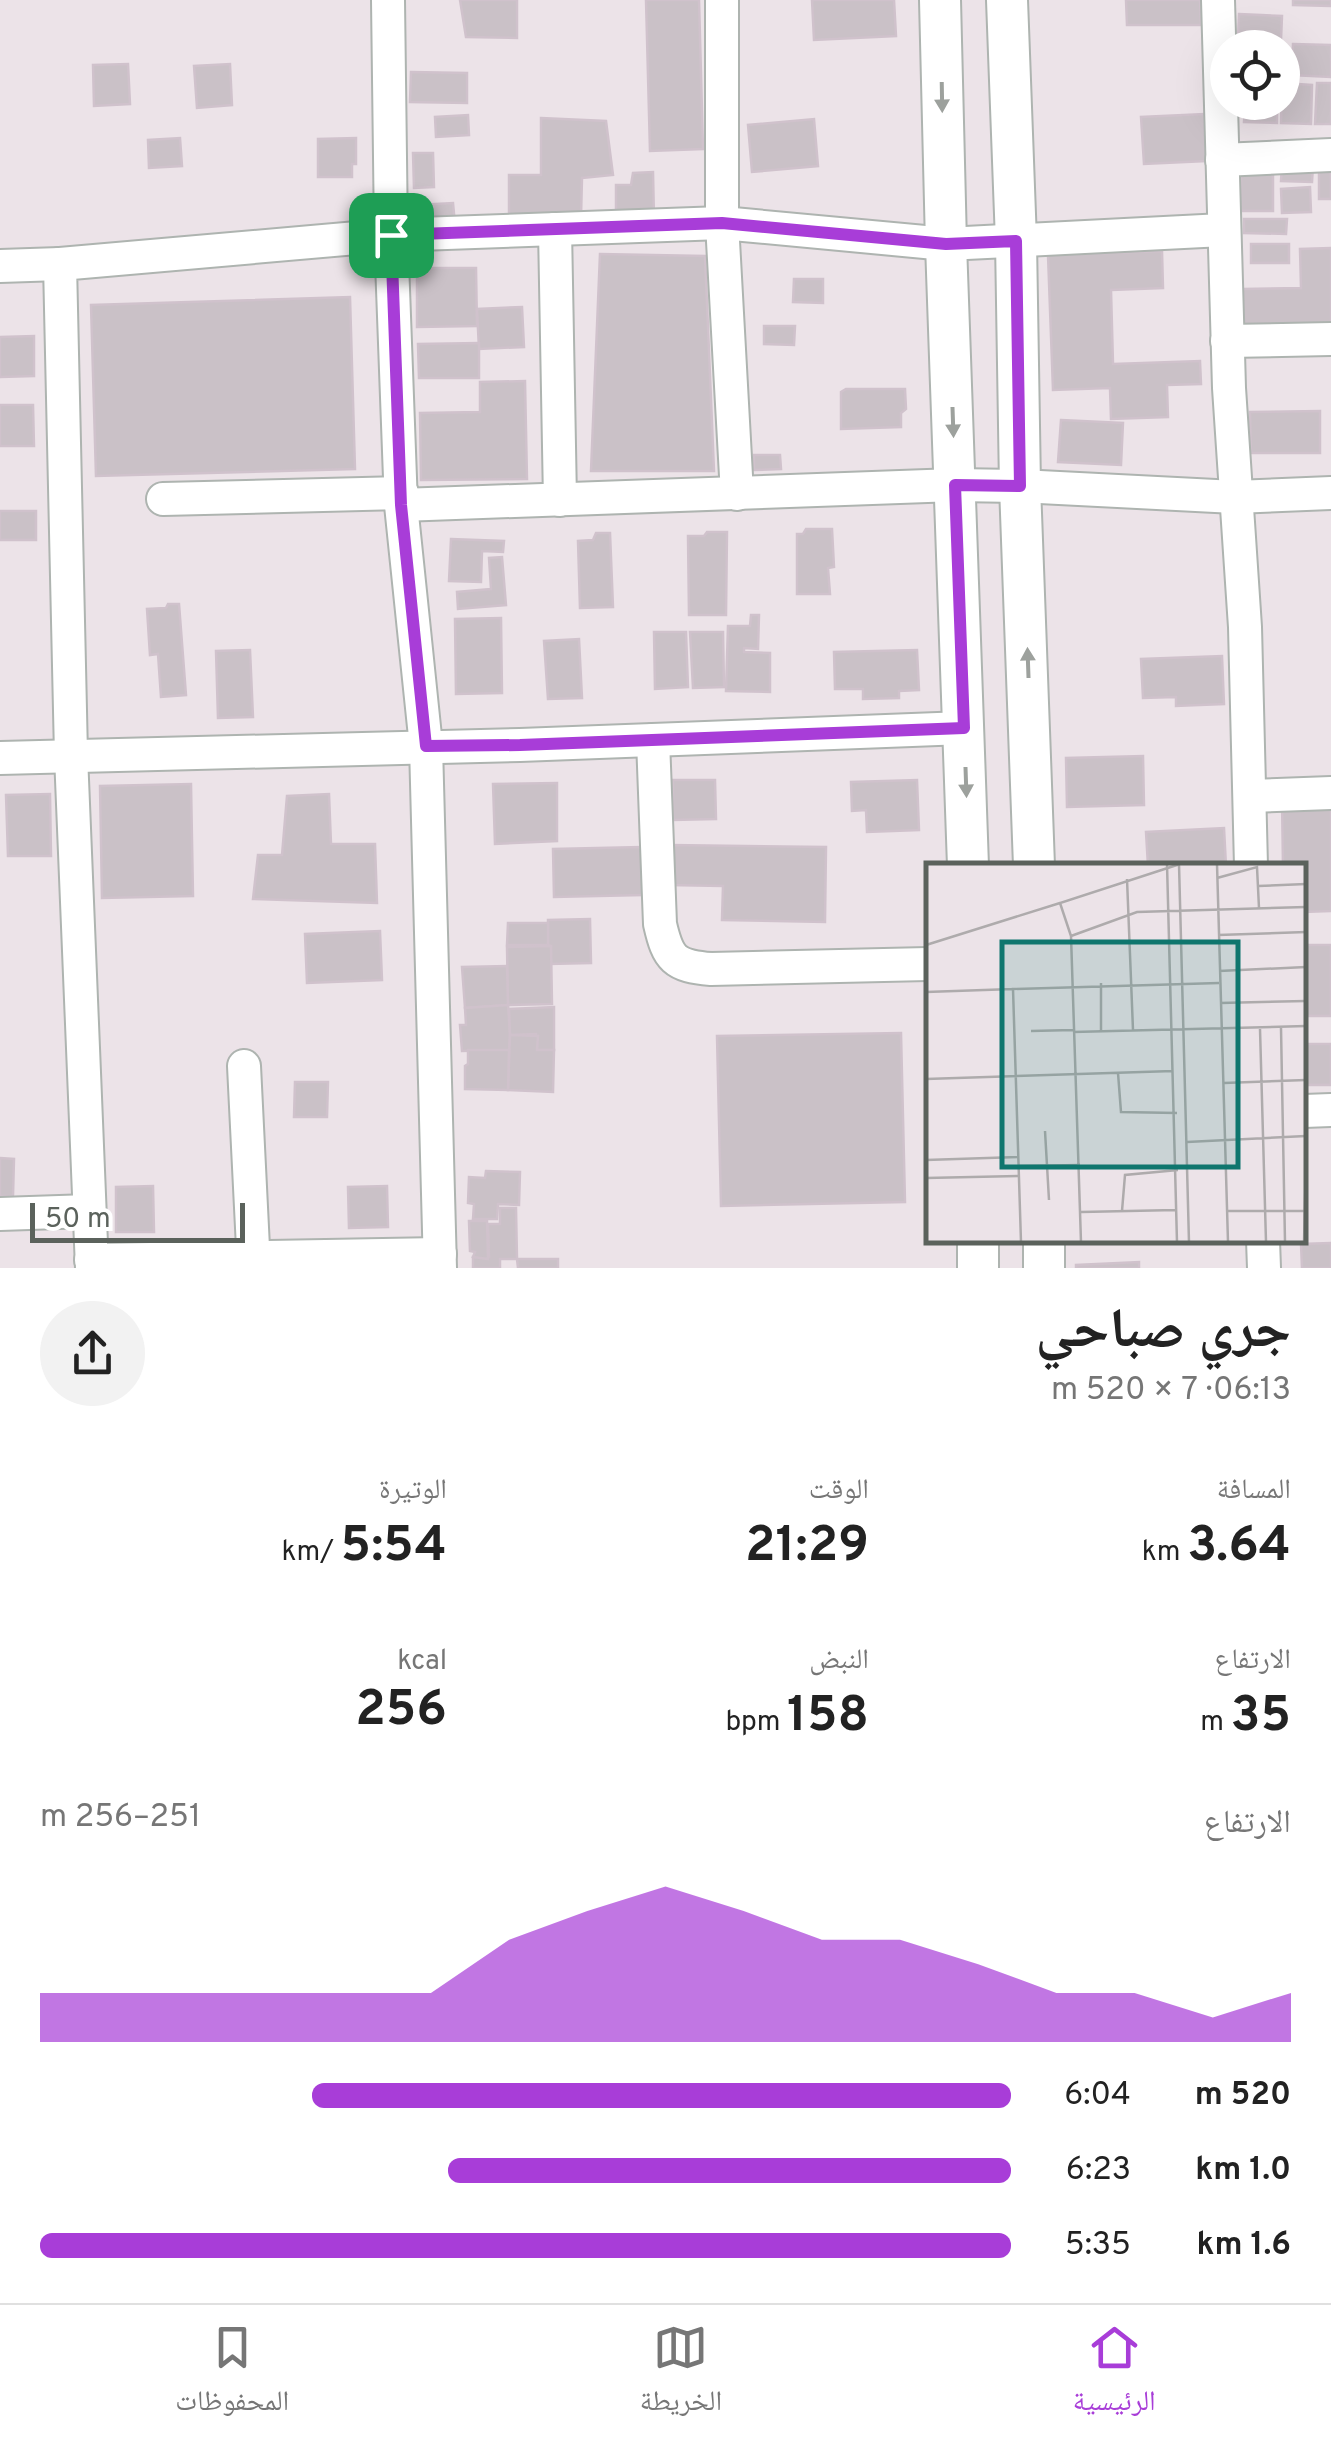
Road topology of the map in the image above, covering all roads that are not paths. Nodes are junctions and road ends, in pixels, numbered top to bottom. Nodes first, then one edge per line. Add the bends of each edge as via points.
1 (388, 0) edge
2 (722, 0) edge
3 (940, 0) edge
4 (1007, 0) edge
5 (1218, 0) edge
6 (1331, 155) edge
7 (1222, 160) junction
8 (722, 223) junction
9 (556, 229) junction
10 (1223, 230) junction
11 (391, 235) junction
12 (1016, 241) junction
13 (946, 244) junction
14 (60, 264) junction
15 (0, 266) edge
16 (1331, 339) edge
17 (1227, 341) junction
18 (955, 485) junction
19 (1020, 486) junction
20 (737, 494) junction
21 (1331, 494) edge
22 (1235, 497) junction
23 (162, 499) dead end
24 (402, 499) junction
25 (560, 500) junction
26 (964, 728) junction
27 (653, 740) junction
28 (426, 746) junction
29 (71, 755) junction
30 (0, 758) edge
31 (1331, 793) edge
32 (1250, 796) junction
33 (968, 863) edge
34 (1034, 863) edge
35 (1250, 863) edge
36 (926, 964) edge
37 (244, 1066) dead end
38 (1331, 1110) edge
39 (1306, 1111) edge
40 (90, 1211) junction
41 (0, 1214) edge
42 (440, 1261) edge
43 (254, 1262) edge
44 (92, 1264) edge

1 - 11 street
2 - 8 street
3 -> 13 street
4 - 12 street
5 - 7 street
6 - 7 street
7 - 10 street
8 - 9 street
8 - 13 street
8 - 20 street
9 - 11 street
9 - 25 street
10 - 12 street
10 - 17 street
11 - 14 street
11 - 24 street
12 - 13 street
12 - 19 street
13 -> 18 street
14 - 15 street
14 - 29 street
16 - 17 street
17 - 22 street
18 - 19 street
18 - 20 street
18 - 26 street
19 - 22 street
34 -> 19 street
20 - 25 street
21 - 22 street
22 - 32 street
23 - 24 street
24 - 25 street
24 - 28 street
26 - 27 street
26 -> 33 street
27 - 28 street
27 - 36 street via 660,924 673,960 711,970
28 - 29 street
28 - 42 street
29 - 30 street
29 - 40 street
31 - 32 street
32 - 35 street
37 - 43 street
38 - 39 street
40 - 41 street
40 - 44 street
42 - 43 street
43 - 44 street

